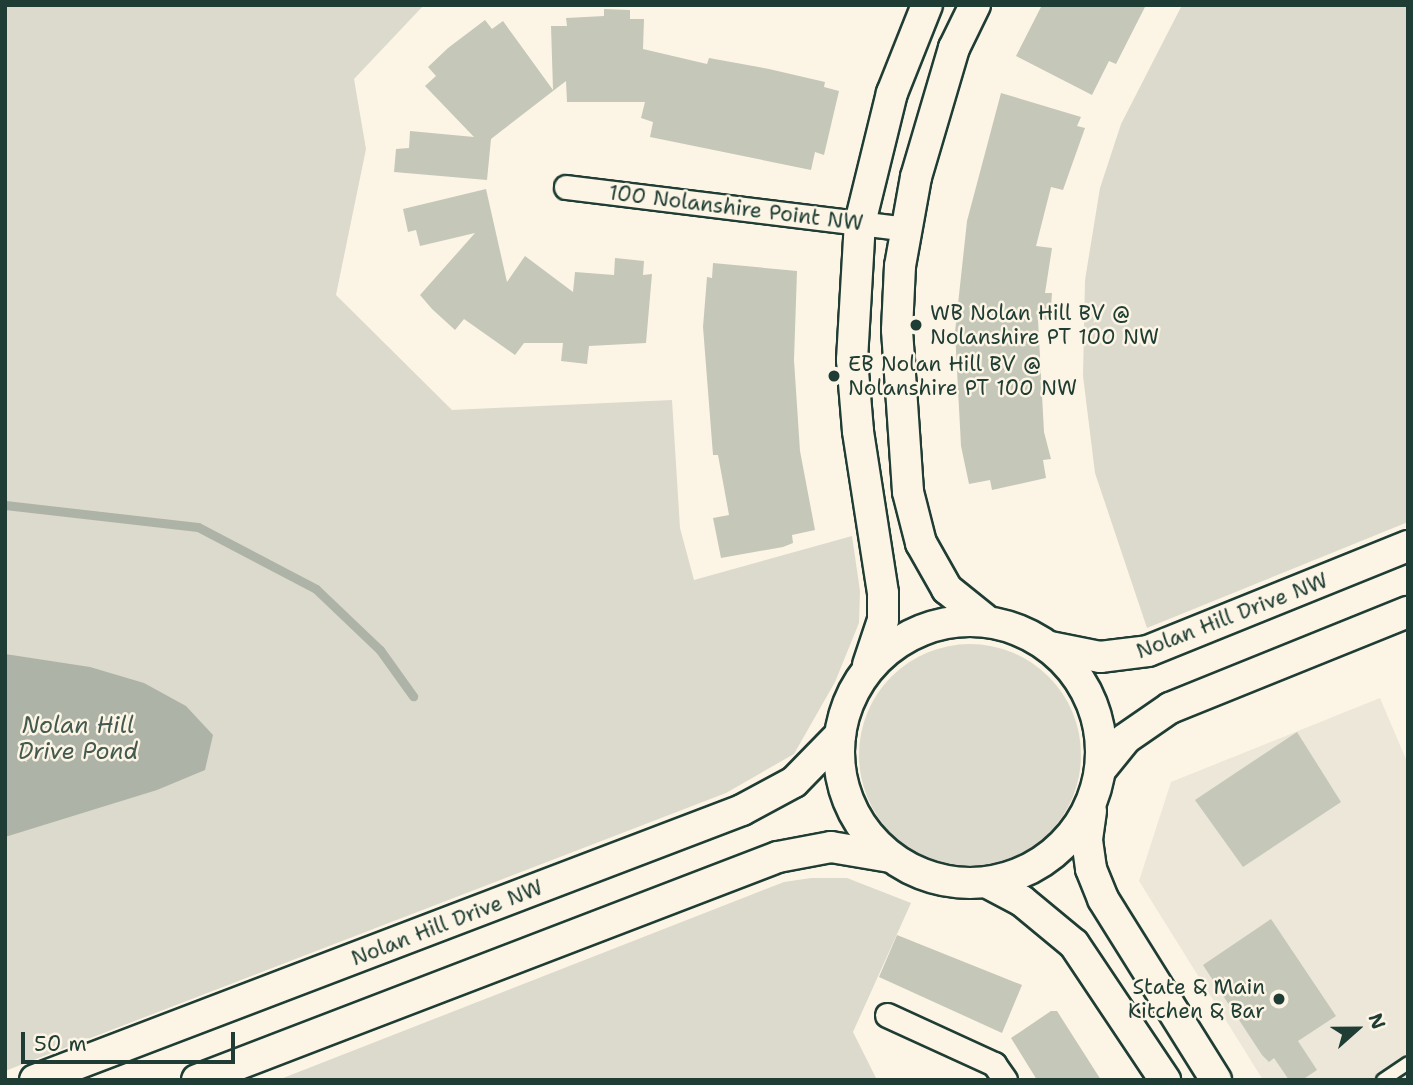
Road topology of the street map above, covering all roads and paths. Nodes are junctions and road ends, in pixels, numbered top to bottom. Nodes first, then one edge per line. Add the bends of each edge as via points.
1 (927, 5) edge
2 (975, 5) edge
3 (566, 187) dead end
4 (860, 223) junction
5 (907, 229) junction
6 (1408, 546) edge
7 (1408, 612) edge
8 (987, 621) junction
9 (1051, 648) junction
10 (866, 672) junction
11 (840, 735) junction
12 (1101, 769) junction
13 (1092, 803) junction
14 (891, 857) junction
15 (988, 883) junction
16 (887, 1015) dead end
17 (1408, 1063) edge
18 (35, 1080) edge
19 (197, 1080) edge
20 (1005, 1080) edge
21 (1165, 1080) edge
22 (1216, 1080) edge
23 (1383, 1080) edge

1 - 4 street via 892,93
2 - 5 street via 954,48 933,114
3 - 4 street, 100 Nolanshire Point NW
4 - 5 street, 100 Nolanshire Point NW
4 - 10 street via 852,360 883,593 883,620
5 - 8 street via 897,330 908,492 921,542 936,572 947,589
6 - 9 street, Nolan Hill Drive NW via 1148,651 1100,657
7 - 12 street via 1170,708 1125,740
8 - 9 street via 1021,630
8 - 10 street via 953,622 920,630 890,648
9 - 12 street via 1074,672 1092,701 1101,735
10 - 11 street via 849,702
11 - 14 street via 840,770 849,803 866,833
11 - 18 street, Nolan Hill Drive NW via 794,782 742,810
12 - 13 street
13 - 15 street via 1075,832 1051,857 1021,874
13 - 22 street via 1087,840 1091,869 1103,899
14 - 15 street via 932,877
14 - 19 street via 831,847 778,857
15 - 21 street via 1023,901 1074,944
16 - 20 street via 994,1064
17 - 23 lane

